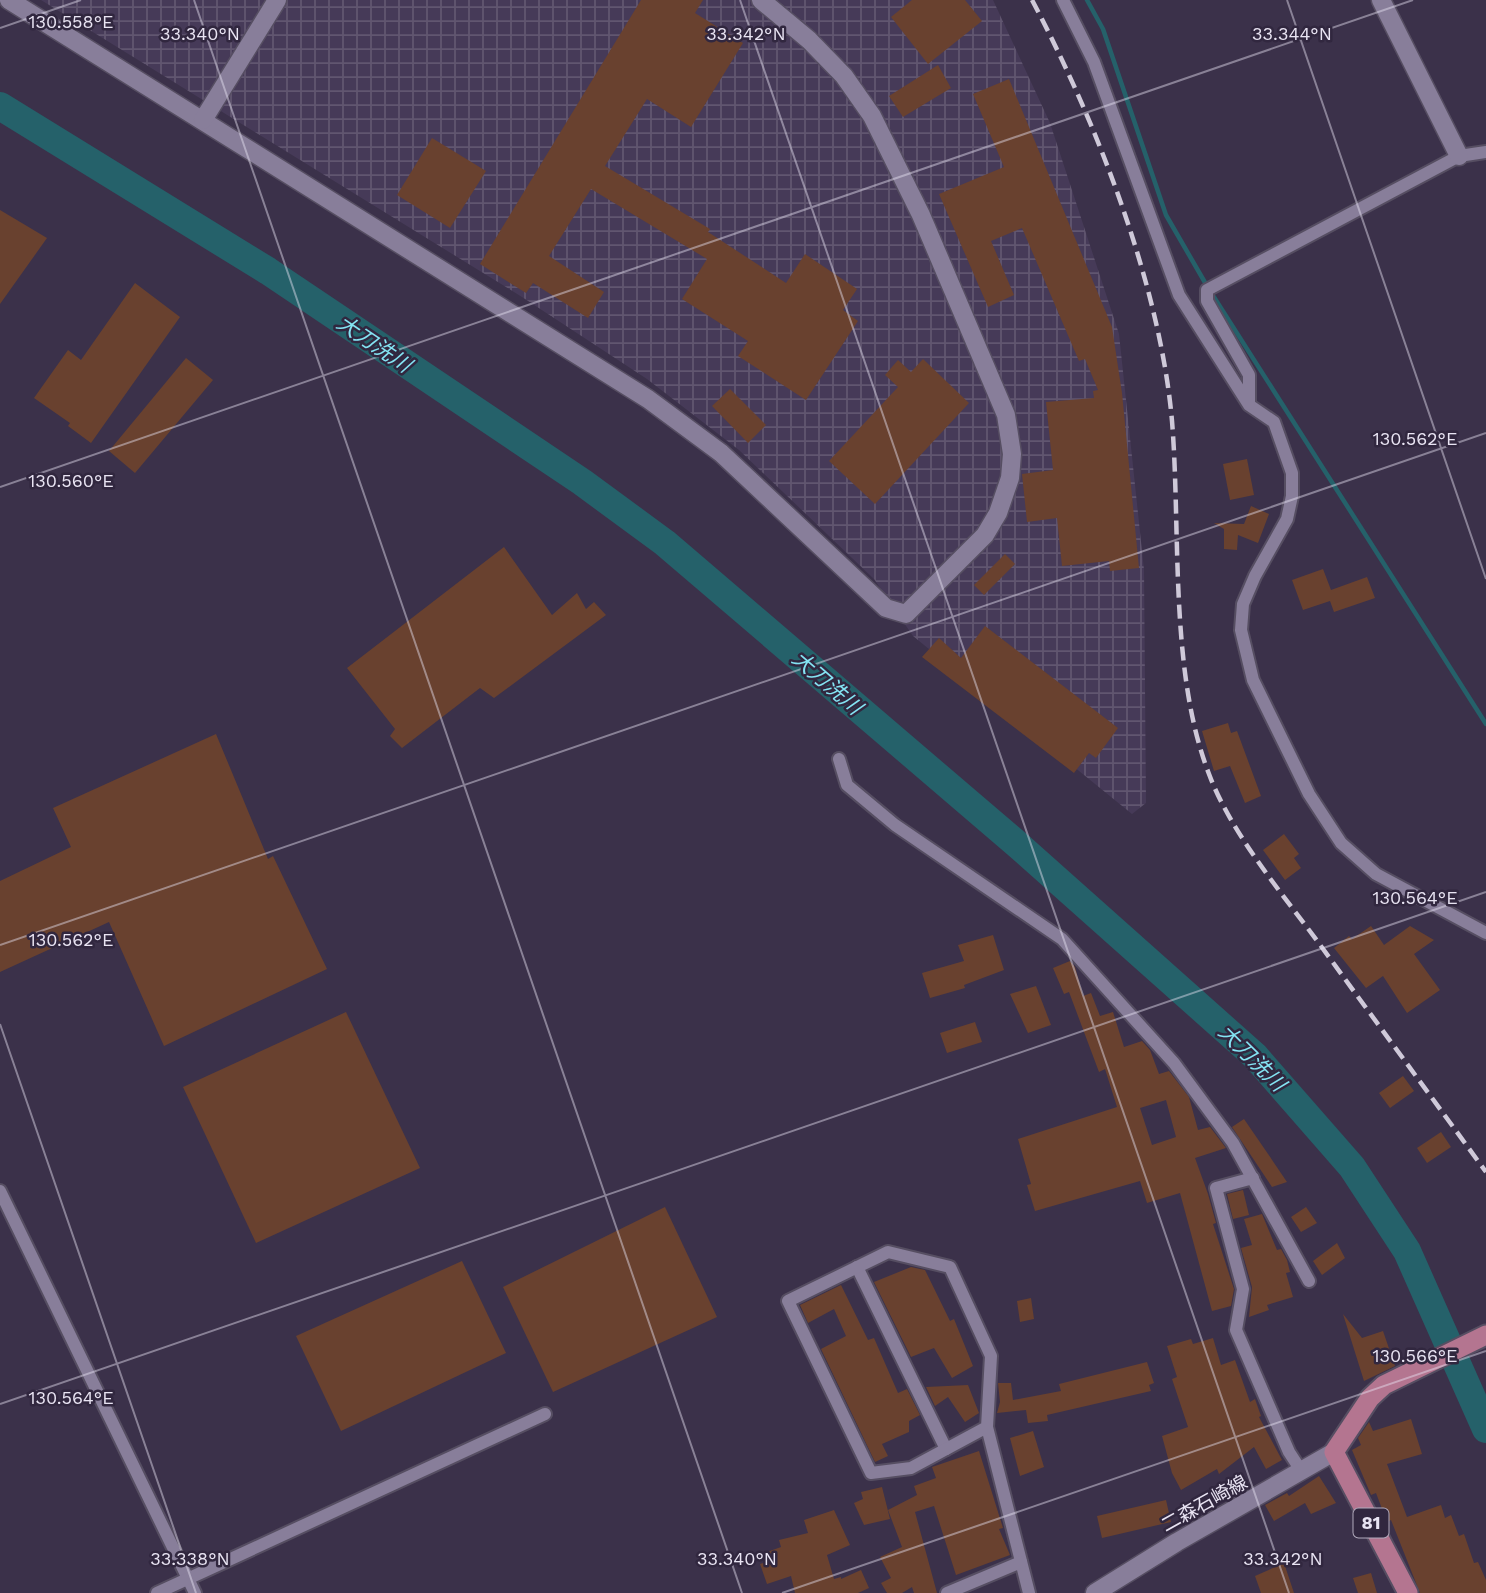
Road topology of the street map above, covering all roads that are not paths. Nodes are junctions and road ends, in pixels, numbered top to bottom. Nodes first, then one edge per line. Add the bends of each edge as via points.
1 (9, 0) edge
2 (277, 0) edge
3 (761, 0) edge
4 (1063, 0) edge
5 (1381, 0) edge
6 (203, 120) junction
7 (1486, 152) edge
8 (1459, 156) junction
9 (1249, 405) junction
10 (839, 759) dead end
11 (1486, 933) edge
12 (1253, 1178) junction
13 (0, 1191) edge
14 (858, 1267) junction
15 (1309, 1281) dead end
16 (1486, 1335) edge
17 (545, 1414) dead end
18 (988, 1427) junction
19 (946, 1449) junction
20 (1334, 1452) junction
21 (1303, 1472) junction
22 (1021, 1562) junction
23 (188, 1578) junction
24 (157, 1593) edge
25 (195, 1593) edge
26 (947, 1593) edge
27 (1030, 1593) edge
28 (1095, 1593) edge
29 (1408, 1593) edge

1 - 6 street
2 - 6 street
3 - 6 street via 844,76 872,116 921,215 1006,415 1012,454 1010,478 998,513 985,535 906,614 886,608 721,453 648,400
4 - 9 street via 1094,62 1179,295
5 - 8 street
7 - 8 street
8 - 9 street via 1207,290 1207,301 1249,375
9 - 11 street via 1274,422 1292,473 1287,519 1243,604 1241,630 1253,680 1308,794 1341,843 1376,874
10 - 12 street via 847,785 895,825 1062,939 1174,1063
12 - 15 street
12 - 21 street via 1216,1188 1243,1289 1236,1330 1289,1452
13 - 23 street
14 - 18 street via 888,1252 950,1268 991,1356
14 - 19 street
14 - 19 street via 788,1301 871,1473 911,1468
16 - 20 main road via 1384,1385
17 - 23 street
18 - 19 street
18 - 22 street
20 - 21 street, 二森石崎線
20 - 29 main road, 81
21 - 28 street, 二森石崎線
22 - 26 street
22 - 27 street
23 - 24 street
23 - 25 street

